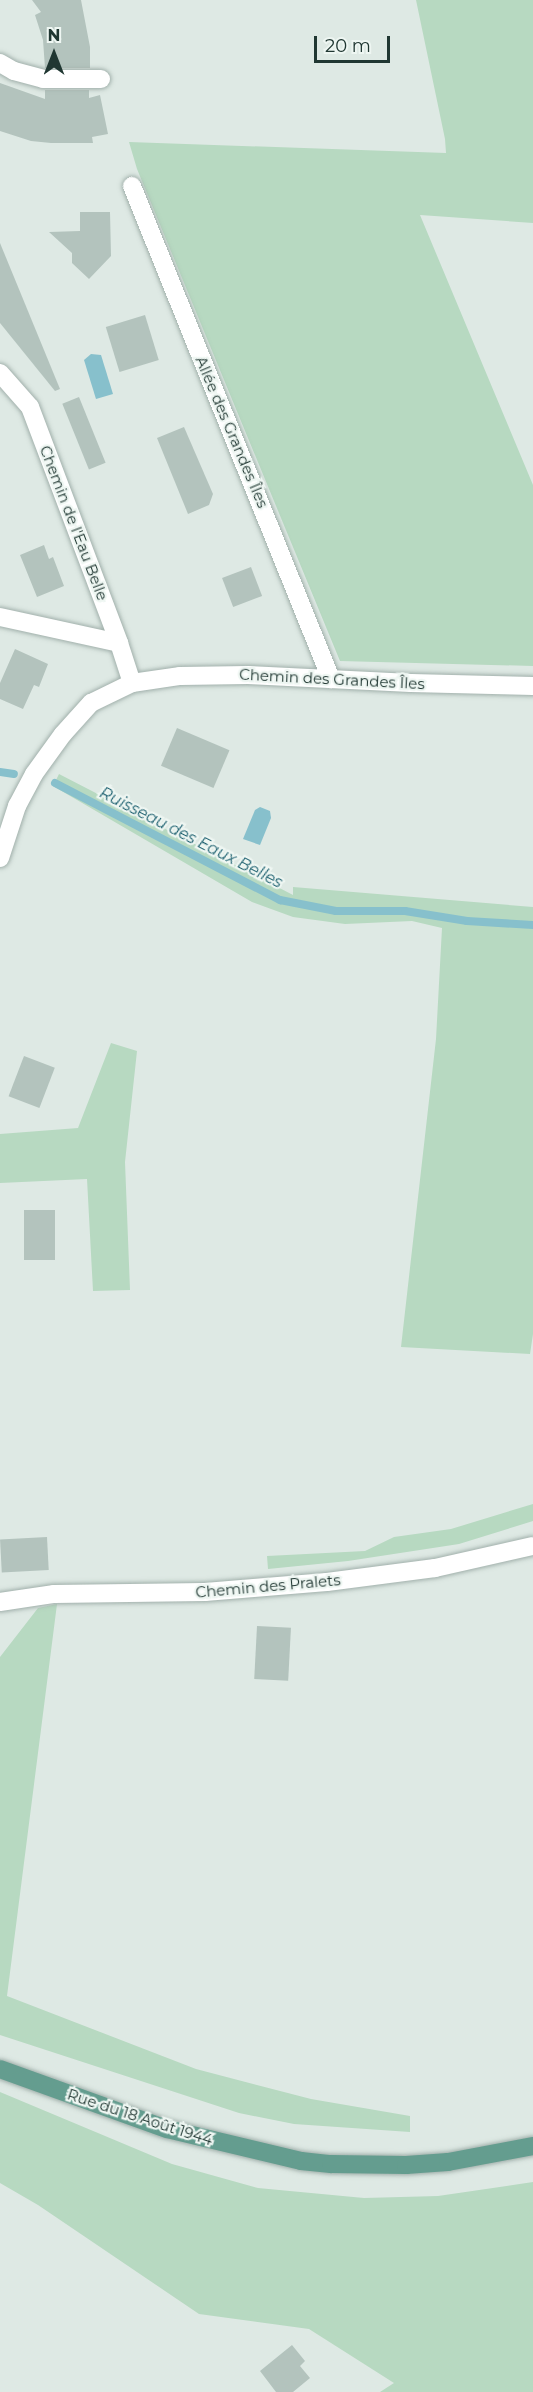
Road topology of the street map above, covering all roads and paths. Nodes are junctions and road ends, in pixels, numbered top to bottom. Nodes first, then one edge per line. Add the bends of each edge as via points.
1 (0, 63) edge
2 (101, 80) dead end
3 (132, 186) dead end
4 (0, 373) edge
5 (0, 617) edge
6 (119, 643) junction
7 (331, 679) junction
8 (132, 684) junction
9 (533, 686) edge
10 (0, 858) edge
11 (533, 1545) edge
12 (0, 1602) edge
13 (0, 2069) edge
14 (533, 2146) edge

1 - 2 street via 43,79
3 - 7 street, Allée des Grandes Îles
4 - 6 street, Chemin de l'Eau Belle via 30,407
5 - 6 street
6 - 8 street, Chemin de l'Eau Belle
7 - 8 street, Chemin des Grandes Îles via 210,675
7 - 9 street, Chemin des Grandes Îles
8 - 10 street, Chemin des Grandes Îles via 91,703 63,734 17,806
11 - 12 street, Chemin des Pralets via 435,1568 327,1582 205,1592 54,1594
13 - 14 main road, Rue du 18 Août 1944 via 167,2129 301,2161 406,2165 448,2162

